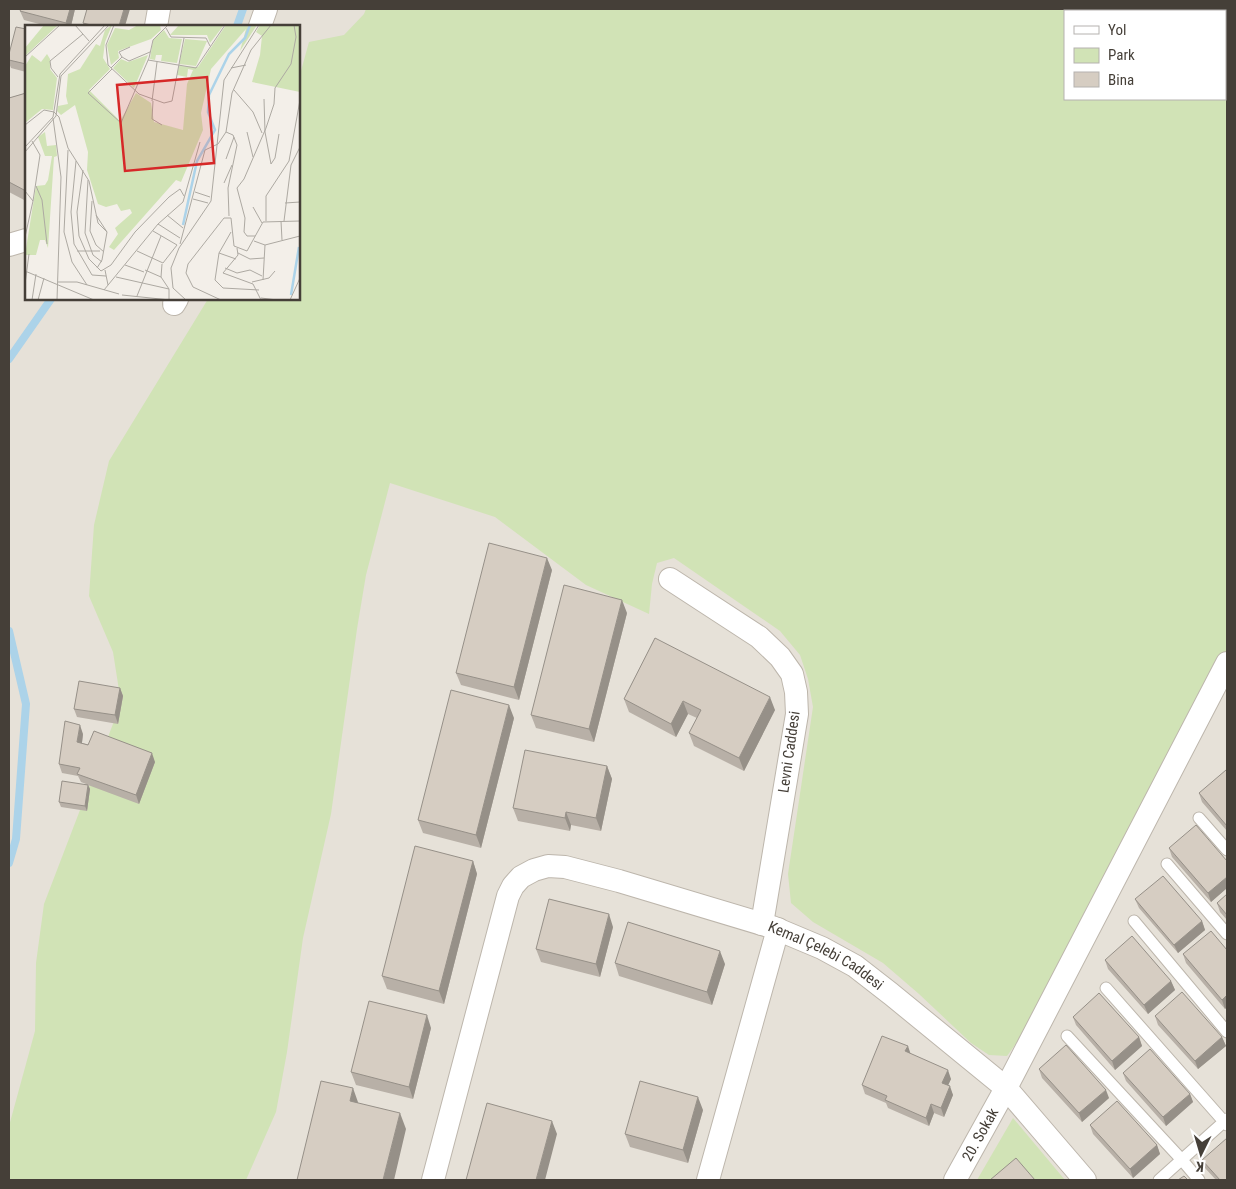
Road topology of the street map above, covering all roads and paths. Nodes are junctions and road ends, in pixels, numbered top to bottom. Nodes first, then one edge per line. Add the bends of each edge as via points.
1 (158, 9) edge
2 (266, 9) edge
3 (156, 25) edge
4 (260, 25) edge
5 (25, 240) edge
6 (9, 245) edge
7 (670, 579) dead end
8 (1227, 663) edge
9 (1199, 818) dead end
10 (1227, 850) edge
11 (1167, 864) dead end
12 (1134, 921) dead end
13 (770, 927) junction
14 (1227, 934) edge
15 (1106, 988) dead end
16 (1227, 1032) edge
17 (1067, 1036) dead end
18 (1006, 1088) junction
19 (1226, 1122) edge
20 (1182, 1160) junction
21 (433, 1180) edge
22 (708, 1180) edge
23 (955, 1180) edge
24 (1085, 1180) edge
25 (1159, 1180) edge
26 (1199, 1180) edge

1 - 3 street
2 - 4 street
5 - 6 street
7 - 13 street, Levni Caddesi via 759,637 780,656 792,674 797,714
8 - 18 street, 20. Sokak
9 - 10 lane
11 - 14 lane
12 - 16 lane
13 - 18 street, Kemal Çelebi Caddesi via 822,948 855,966
13 - 21 street, Kemal Çelebi Caddesi via 565,867 548,866 521,877 508,896
13 - 22 street, Levni Caddesi
15 - 19 lane
17 - 20 lane
18 - 23 street, 20. Sokak
18 - 24 street, Kemal Çelebi Caddesi
19 - 20 lane
20 - 25 lane
20 - 26 lane

